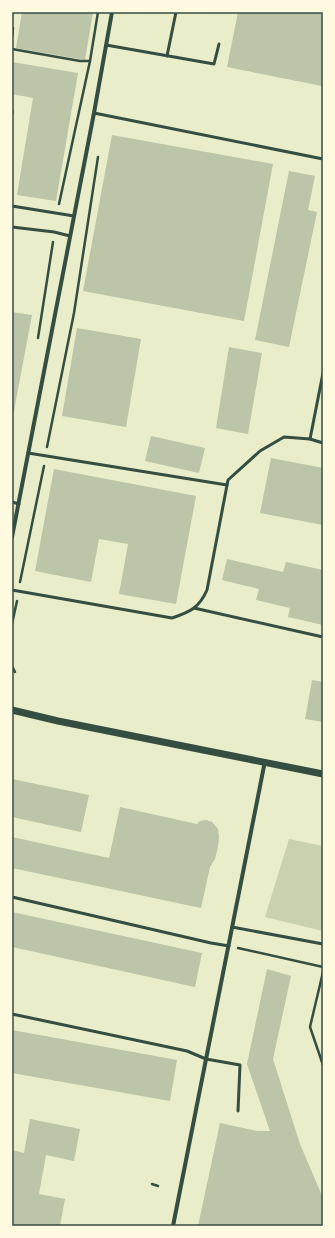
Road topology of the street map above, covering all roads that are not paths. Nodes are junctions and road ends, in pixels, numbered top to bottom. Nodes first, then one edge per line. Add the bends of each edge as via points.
1 (112, 12) edge
2 (176, 12) edge
3 (219, 44) dead end
4 (106, 45) junction
5 (167, 56) junction
6 (12, 110) edge
7 (94, 113) junction
8 (12, 114) edge
9 (323, 159) edge
10 (12, 206) edge
11 (74, 216) junction
12 (12, 227) edge
13 (70, 236) junction
14 (323, 374) edge
15 (310, 439) junction
16 (323, 442) edge
17 (28, 453) junction
18 (227, 485) junction
19 (12, 502) edge
20 (19, 504) junction
21 (12, 537) edge
22 (12, 590) edge
23 (194, 608) junction
24 (323, 637) edge
25 (12, 710) edge
26 (265, 761) junction
27 (323, 774) edge
28 (12, 897) edge
29 (232, 927) junction
30 (323, 944) edge
31 (229, 946) junction
32 (12, 1014) edge
33 (206, 1060) junction
34 (238, 1111) dead end
35 (173, 1226) edge

1 - 4 street
2 - 5 lane
3 - 5 lane via 214,64
4 - 5 lane
4 - 7 street
6 - 8 lane
7 - 9 lane
7 - 11 street
10 - 11 lane
11 - 13 street
12 - 13 lane
13 - 17 street
14 - 15 lane
15 - 16 lane
15 - 18 lane via 284,437 260,451 228,480
17 - 18 lane
17 - 20 street
18 - 23 lane via 207,590 203,600
19 - 20 lane
20 - 21 street
22 - 23 lane via 172,618
23 - 24 lane
25 - 26 street
26 - 27 street
26 - 29 street
28 - 31 lane
29 - 30 lane
29 - 31 street
31 - 33 street
32 - 33 lane via 187,1052
33 - 34 lane via 240,1065
33 - 35 street

